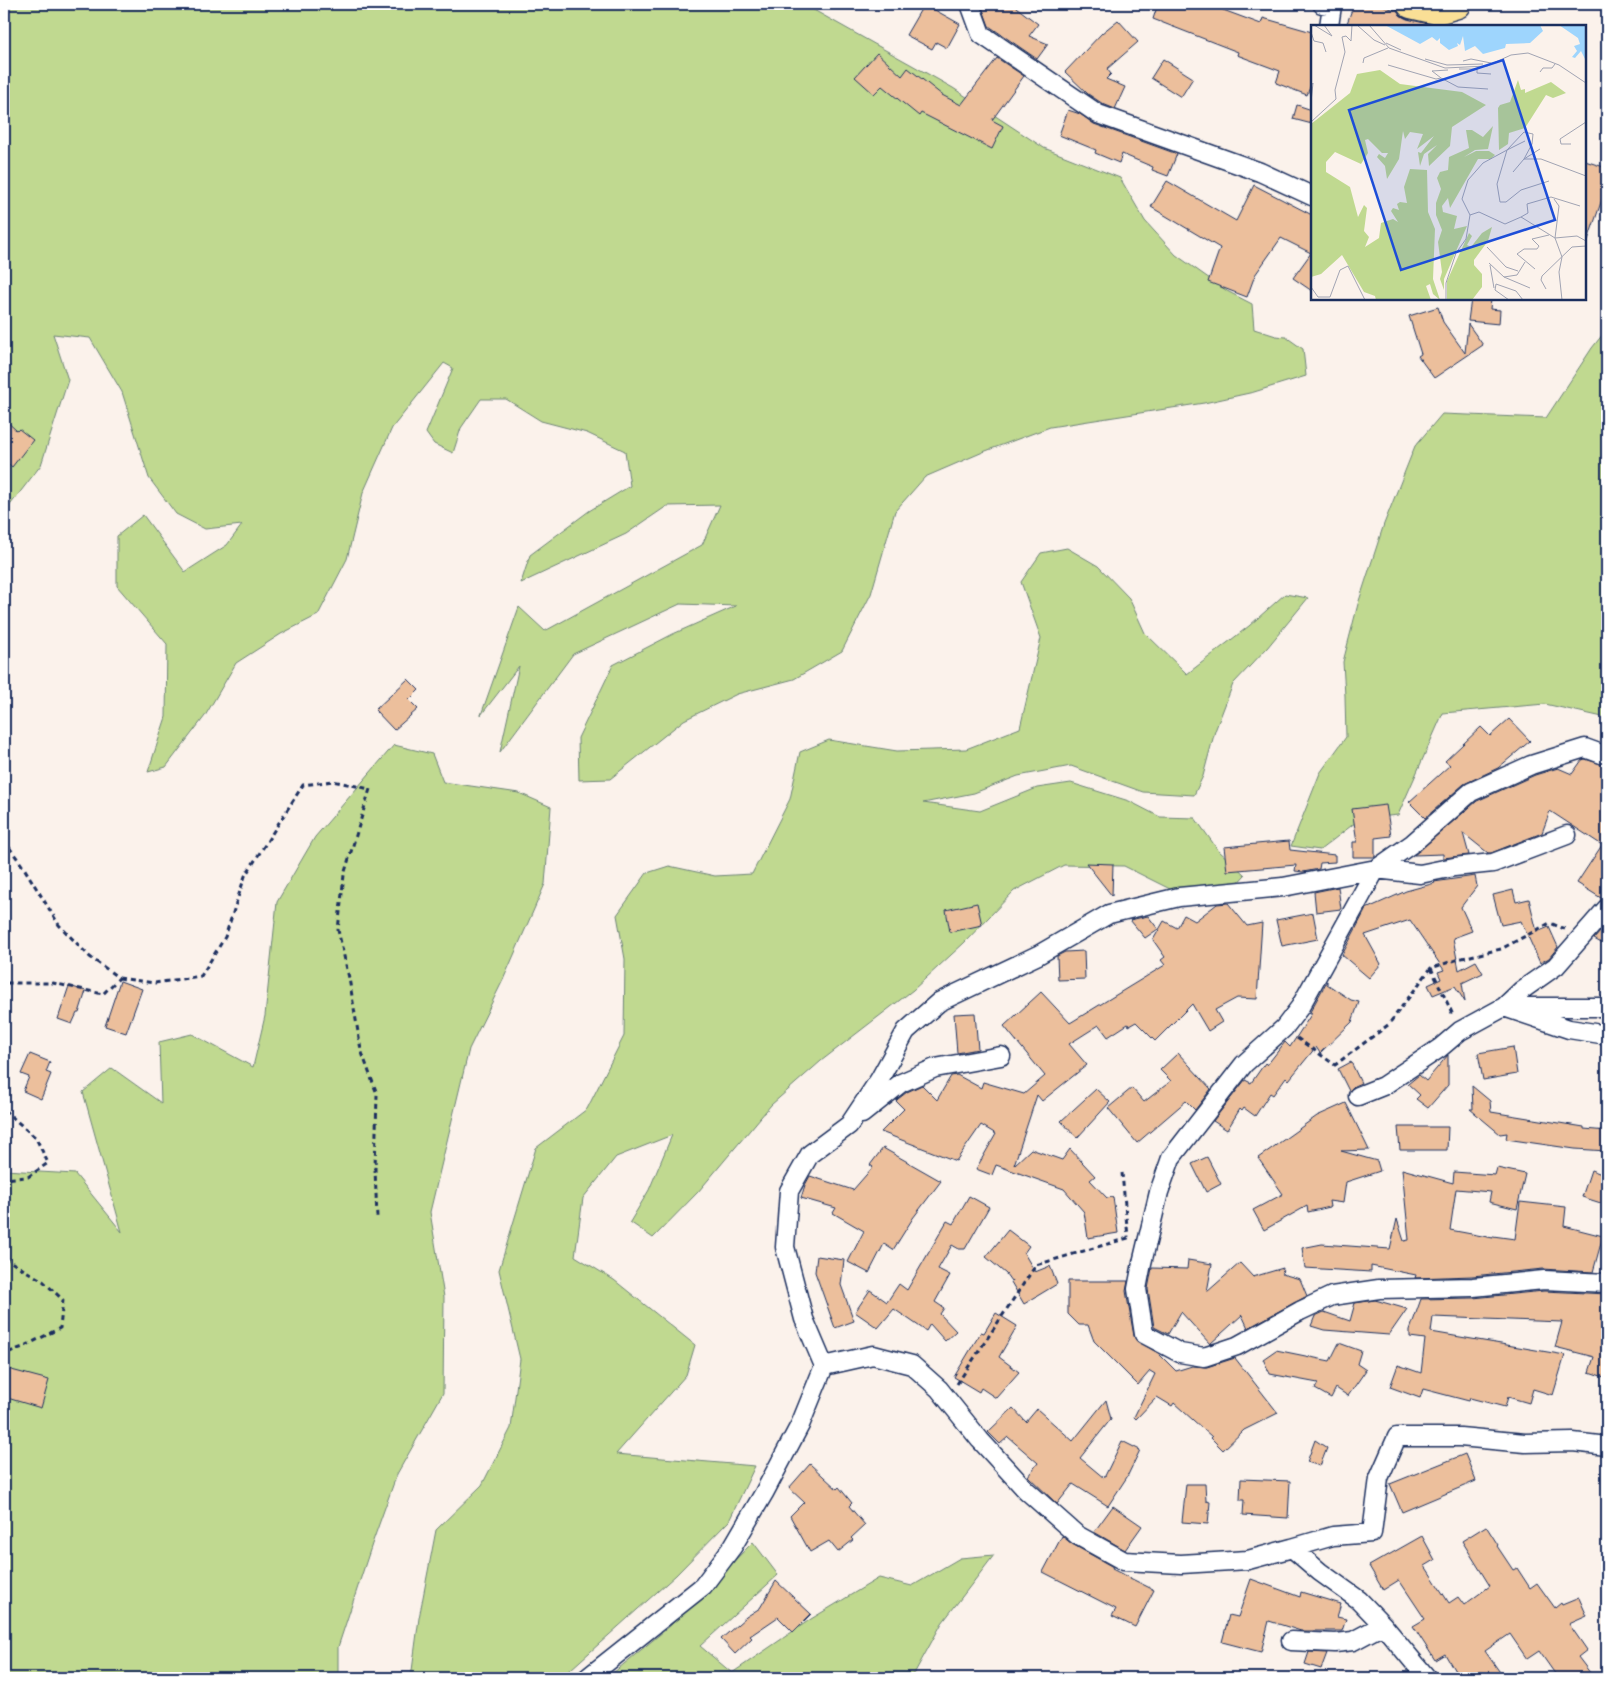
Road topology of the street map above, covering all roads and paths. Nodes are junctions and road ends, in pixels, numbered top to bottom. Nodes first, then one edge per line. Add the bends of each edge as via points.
1 (970, 4) edge
2 (1322, 4) edge
3 (1411, 4) edge
4 (1457, 4) edge
5 (1329, 25) edge
6 (1311, 196) edge
7 (1607, 756) edge
8 (1567, 836) dead end
9 (4, 840) edge
10 (1376, 869) junction
11 (1607, 908) edge
12 (1582, 936) junction
13 (1430, 968) junction
14 (119, 978) junction
15 (4, 982) edge
16 (1607, 1005) edge
17 (1504, 1007) junction
18 (1284, 1028) junction
19 (1460, 1031) junction
20 (1607, 1035) edge
21 (1001, 1056) dead end
22 (1358, 1096) dead end
23 (4, 1110) edge
24 (849, 1125) junction
25 (1122, 1173) dead end
26 (4, 1179) edge
27 (377, 1218) dead end
28 (1133, 1230) dead end
29 (1128, 1238) junction
30 (4, 1258) edge
31 (1607, 1283) edge
32 (4, 1354) edge
33 (824, 1366) junction
34 (947, 1399) junction
35 (1607, 1446) edge
36 (1292, 1548) junction
37 (1383, 1625) junction
38 (1291, 1641) dead end
39 (588, 1678) edge
40 (1427, 1678) edge

1 - 6 street via 981,34 1098,114 1260,172
2 - 5 street via 1332,6
3 - 4 main road via 1437,10
7 - 10 street via 1585,748 1531,765 1471,792 1413,843
8 - 10 street via 1493,863 1420,874
9 - 14 path via 59,925 90,957
10 - 18 street via 1300,1007
10 - 24 street via 1283,887 1179,897 1109,914 1038,955 939,1002 906,1031
11 - 12 street
12 - 13 path via 1550,923 1501,949
12 - 17 street via 1556,966
13 - 18 path via 1388,1025 1335,1065
13 - 19 path
14 - 15 path via 103,994 53,983
14 - 27 path via 155,983 201,976 225,938 245,876 303,785 333,781 370,789 344,875 338,930 361,1050 377,1094
16 - 17 street
17 - 19 street
17 - 20 street via 1569,1028
18 - 31 street via 1244,1064 1171,1158 1157,1201 1137,1289 1144,1334 1180,1353 1204,1357 1237,1346 1332,1296 1379,1289 1473,1287 1544,1280
19 - 22 street via 1382,1086
21 - 24 street via 935,1068 901,1083
23 - 26 path via 36,1138 48,1163 28,1177
24 - 33 street via 810,1154 790,1191 785,1247 804,1319
25 - 29 path
28 - 29 path
29 - 34 path via 1036,1265
30 - 32 path via 43,1280 63,1300 60,1328
33 - 34 street via 873,1355 883,1357 912,1365
33 - 39 street via 800,1425 764,1493 733,1546 703,1586
34 - 36 street via 1026,1490 1077,1535 1124,1562 1180,1564 1248,1560
35 - 36 street via 1573,1442 1525,1443 1460,1436 1396,1437 1379,1478 1372,1534 1333,1536
36 - 37 street via 1359,1600
37 - 38 street via 1353,1641
37 - 40 street

